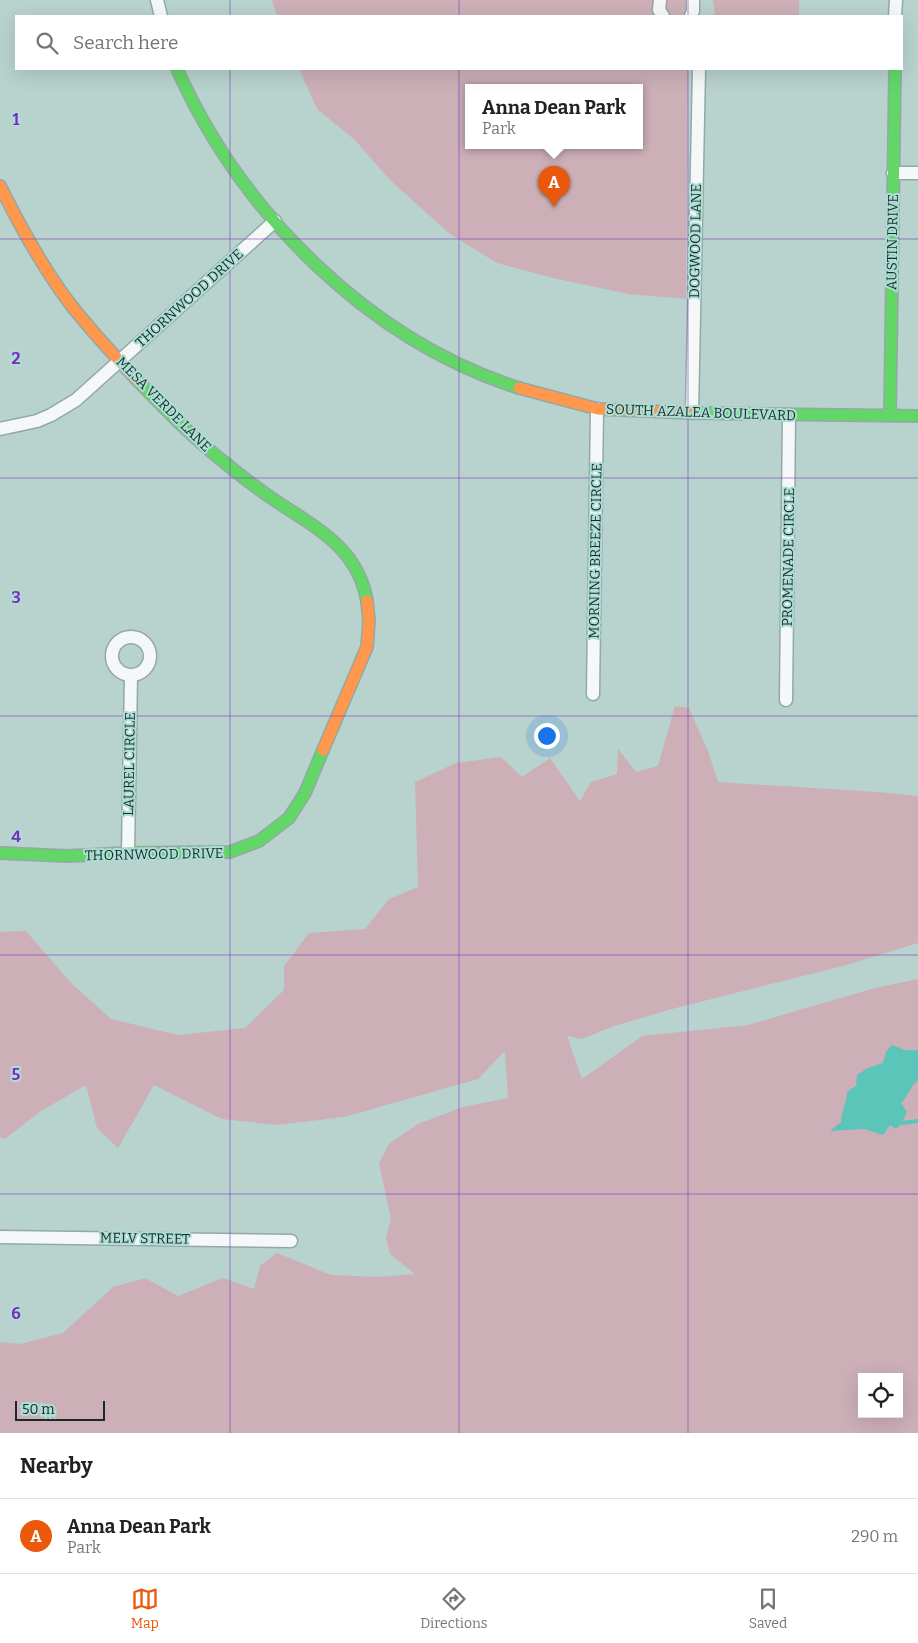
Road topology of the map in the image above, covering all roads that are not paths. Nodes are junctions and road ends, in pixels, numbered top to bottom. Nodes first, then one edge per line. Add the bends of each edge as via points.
1 (157, 0) edge
2 (660, 0) edge
3 (693, 0) edge
4 (896, 0) edge
5 (161, 15) edge
6 (662, 15) edge
7 (691, 15) edge
8 (895, 15) edge
9 (177, 70) edge
10 (699, 70) edge
11 (895, 70) edge
12 (893, 173) junction
13 (918, 174) edge
14 (0, 186) edge
15 (275, 221) junction
16 (120, 361) junction
17 (597, 409) junction
18 (692, 412) junction
19 (790, 415) junction
20 (890, 415) junction
21 (918, 416) edge
22 (0, 429) edge
23 (367, 647) joint
24 (131, 675) dead end
25 (594, 694) dead end
26 (786, 700) dead end
27 (0, 853) edge
28 (128, 853) junction
29 (0, 1237) edge
30 (290, 1241) dead end

1 - 5 street
2 - 6 street via 659,10
3 - 7 street
4 - 8 street
9 - 15 street, SOUTH AZALEA BOULEVARD via 214,142 240,180
10 - 18 street, DOGWOOD LANE
11 - 12 street, AUSTIN DRIVE
12 - 13 street
12 - 20 street, AUSTIN DRIVE
14 - 16 street, MESA VERDE LANE via 56,284
15 - 16 street, THORNWOOD DRIVE
15 - 17 street, SOUTH AZALEA BOULEVARD via 348,294 418,344 483,376 518,389
16 - 22 street, THORNWOOD DRIVE via 76,400 56,412 37,421
16 - 23 street, MESA VERDE LANE via 172,417 216,456 327,535 345,552 366,593 370,616
17 - 18 street, SOUTH AZALEA BOULEVARD
17 - 25 street, MORNING BREEZE CIRCLE
18 - 19 street, SOUTH AZALEA BOULEVARD
19 - 20 street, SOUTH AZALEA BOULEVARD
19 - 26 street, PROMENADE CIRCLE
20 - 21 street, SOUTH AZALEA BOULEVARD
23 - 28 street, THORNWOOD DRIVE via 305,793 289,818 259,841 230,852
24 - 28 street, LAUREL CIRCLE
27 - 28 street, THORNWOOD DRIVE via 67,856
29 - 30 street, MELV STREET

